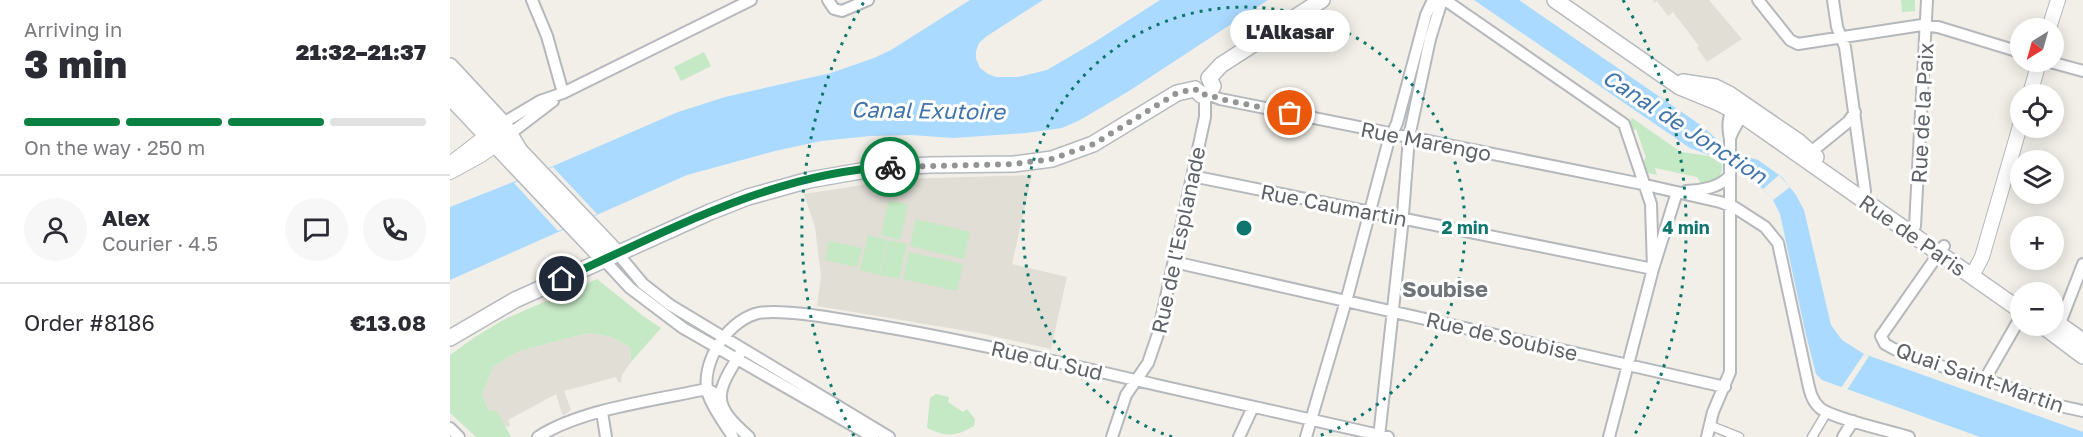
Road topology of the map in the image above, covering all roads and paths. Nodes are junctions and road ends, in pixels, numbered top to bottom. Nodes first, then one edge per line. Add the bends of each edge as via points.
1 (532, 0) edge
2 (828, 0) edge
3 (868, 0) edge
4 (1322, 0) edge
5 (1433, 0) edge
6 (1444, 0) edge
7 (1555, 0) edge
8 (1758, 0) edge
9 (1833, 0) edge
10 (1928, 0) edge
11 (2058, 0) edge
12 (748, 1) edge
13 (2052, 18) edge
14 (1926, 25) junction
15 (1841, 37) junction
16 (2010, 49) edge
17 (450, 66) edge
18 (2064, 66) edge
19 (2083, 71) edge
20 (1660, 73) junction
21 (450, 81) edge
22 (1204, 89) junction
23 (563, 93) junction
24 (450, 97) edge
25 (1739, 109) junction
26 (1855, 112) junction
27 (499, 134) junction
28 (1392, 134) junction
29 (1409, 137) junction
30 (2017, 138) edge
31 (1808, 156) junction
32 (450, 164) edge
33 (450, 172) edge
34 (1192, 176) junction
35 (1730, 176) junction
36 (1645, 185) junction
37 (1677, 192) junction
38 (1865, 192) junction
39 (1730, 205) junction
40 (1370, 212) junction
41 (1403, 219) junction
42 (1915, 226) junction
43 (1941, 249) junction
44 (611, 257) junction
45 (1174, 262) junction
46 (2083, 264) edge
47 (1653, 269) junction
48 (1974, 272) junction
49 (2010, 292) edge
50 (1345, 301) junction
51 (2010, 302) edge
52 (2064, 308) edge
53 (1394, 312) junction
54 (2064, 331) edge
55 (2064, 334) edge
56 (2010, 335) edge
57 (2064, 336) edge
58 (450, 338) edge
59 (724, 338) junction
60 (2083, 341) edge
61 (717, 349) junction
62 (743, 349) junction
63 (2083, 349) edge
64 (2083, 356) edge
65 (736, 359) junction
66 (1628, 364) junction
67 (1985, 379) junction
68 (1136, 380) junction
69 (1725, 387) junction
70 (707, 389) junction
71 (720, 396) junction
72 (1253, 407) junction
73 (2083, 411) edge
74 (602, 412) junction
75 (1827, 412) junction
76 (1311, 420) junction
77 (1853, 420) junction
78 (1709, 424) junction
79 (450, 428) edge
80 (1382, 436) edge
81 (459, 437) edge
82 (538, 437) edge
83 (606, 437) edge
84 (733, 437) edge
85 (749, 437) edge
86 (873, 437) edge
87 (889, 437) edge
88 (1112, 437) edge
89 (1239, 437) edge
90 (1306, 437) edge
91 (1609, 437) edge
92 (1707, 437) edge
93 (1739, 437) edge
94 (1812, 437) edge
95 (1844, 437) edge
96 (1909, 437) edge

1 - 23 street
2 - 3 street via 834,9 842,11
4 - 22 main road via 1221,65
5 - 28 street
6 - 29 street via 1430,39
6 - 36 street via 1621,122 1627,129
7 - 20 main road
8 - 15 street via 1794,42
9 - 15 street
10 - 14 street, Rue de la Paix
11 - 13 street
12 - 23 street
14 - 15 street
14 - 16 street
14 - 42 street, Rue de la Paix
15 - 26 street
17 - 27 main road
18 - 19 street
20 - 25 main road via 1680,87
20 - 25 main road via 1719,89
21 - 27 street
22 - 28 street, Rue Marengo via 1220,99
22 - 34 street, Rue de l'Esplanade via 1206,112
22 - 44 main road via 1177,93 1094,144 1059,157 1022,164 885,167 808,180 725,206
23 - 27 street
24 - 27 main road
25 - 31 main road
25 - 35 street via 1730,139
26 - 31 street
26 - 38 street
27 - 32 street
27 - 33 street
27 - 44 main road
28 - 29 street, Rue Marengo
28 - 40 street
29 - 36 street, Rue Marengo
29 - 41 street
30 - 48 street via 1982,257
31 - 38 main road, Rue de Paris
31 - 43 main road, Rue de Paris
34 - 40 street, Rue Caumartin
34 - 45 street, Rue de l'Esplanade
35 - 37 street via 1710,188
35 - 39 street
36 - 37 street, Rue Marengo
36 - 47 street via 1652,214
37 - 39 street, Rue Marengo
37 - 47 street
38 - 42 main road, Rue de Paris
39 - 69 street via 1730,369
39 - 75 street, Rue Marengo via 1768,229 1778,243 1809,391 1816,404
40 - 41 street, Rue Caumartin
40 - 50 street
41 - 47 street, Rue Caumartin
41 - 53 street
42 - 43 main road, Rue de Paris
43 - 48 main road, Rue de Paris
43 - 67 street, Quai Saint-Martin via 1881,336 1894,349
44 - 58 main road via 509,304
44 - 59 street via 670,305
44 - 61 street via 624,282 642,298
45 - 50 street, Rue de Soubise
45 - 68 street, Rue de l'Esplanade via 1154,347
46 - 52 street
47 - 66 street
48 - 49 main road, Rue de Paris
48 - 51 main road, Rue de Paris
50 - 53 street, Rue de Soubise
50 - 76 street
53 - 66 street, Rue de Soubise
53 - 80 street
54 - 60 main road
55 - 63 main road
56 - 67 street
57 - 64 main road
59 - 61 street, Rue du Sud
59 - 62 street
59 - 68 street, Rue du Sud via 750,316 783,313 935,336
61 - 65 street
61 - 70 street, Rue du Sud via 709,366
62 - 65 street
62 - 87 street
65 - 71 street
65 - 86 street
66 - 69 street, Rue de Soubise
66 - 91 street
67 - 73 street, Quai Saint-Martin
68 - 72 street, Rue du Sud
68 - 88 street, Rue de l'Esplanade via 1126,395
69 - 78 street
70 - 71 street
70 - 74 street
70 - 84 street
71 - 85 street via 726,414
72 - 76 street, Rue du Sud
72 - 89 street
74 - 82 street via 565,423
74 - 83 street
75 - 77 street
75 - 94 street
76 - 80 street, Rue du Sud
76 - 90 street
77 - 95 street
77 - 96 street
78 - 92 street
78 - 93 street
79 - 81 street

